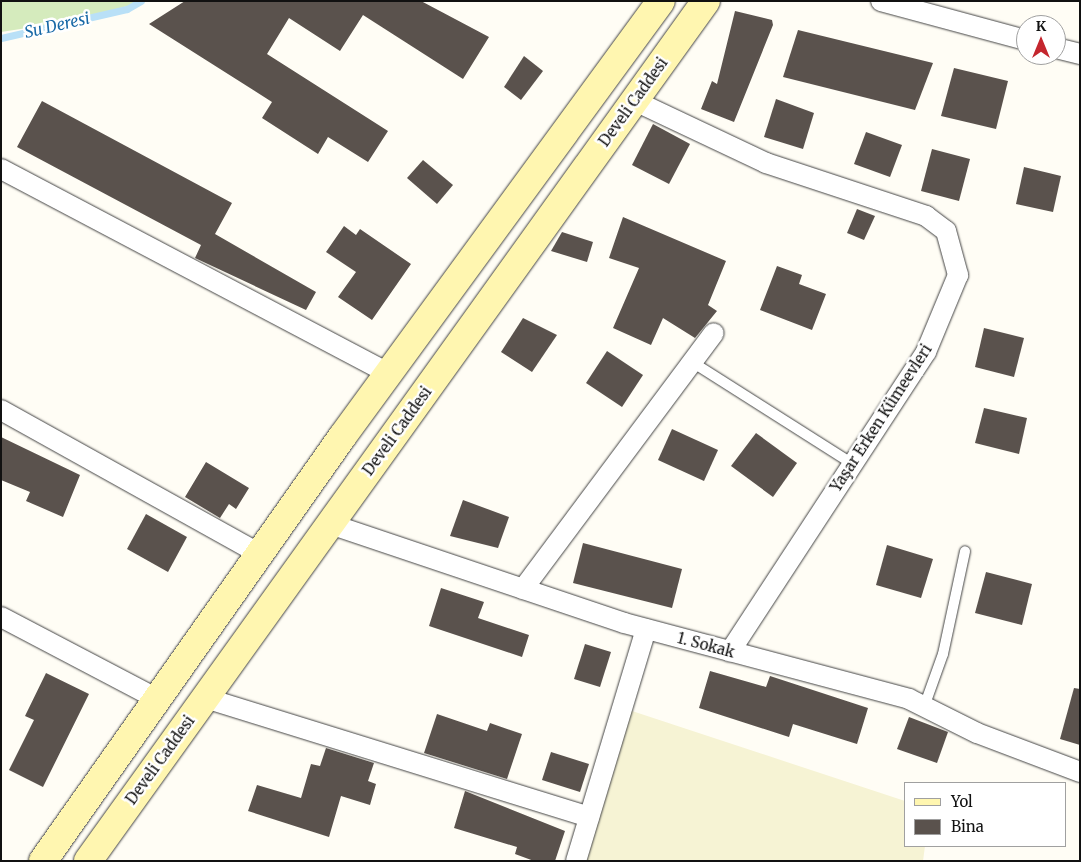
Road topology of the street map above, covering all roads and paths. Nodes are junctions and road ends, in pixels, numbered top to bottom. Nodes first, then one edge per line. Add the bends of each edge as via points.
1 (661, 1) edge
2 (706, 1) edge
3 (882, 1) edge
4 (1016, 37) edge
5 (1066, 50) edge
6 (1080, 54) edge
7 (635, 101) junction
8 (1, 169) edge
9 (714, 333) dead end
10 (692, 362) junction
11 (389, 374) junction
12 (1, 410) edge
13 (853, 464) junction
14 (330, 524) junction
15 (965, 551) dead end
16 (260, 554) junction
17 (523, 589) junction
18 (1, 617) edge
19 (646, 629) junction
20 (730, 651) junction
21 (204, 698) junction
22 (157, 699) junction
23 (924, 707) junction
24 (1080, 772) edge
25 (589, 817) junction
26 (44, 861) edge
27 (88, 861) edge
28 (576, 861) edge

1 - 11 main road
2 - 7 main road, Develi Caddesi
3 - 4 street
5 - 6 street
7 - 13 street, Yaşar Erken Kümeevleri via 766,163 926,216 946,231 958,275 926,352
7 - 14 main road, Develi Caddesi
8 - 11 street
9 - 10 street
10 - 13 lane
10 - 17 street
11 - 16 main road
12 - 16 street
13 - 20 street, Yaşar Erken Kümeevleri
14 - 17 street, 1. Sokak
14 - 21 main road, Develi Caddesi
15 - 23 lane via 943,654
16 - 22 main road
17 - 19 street, 1. Sokak
18 - 22 street
19 - 20 street, 1. Sokak
19 - 25 street
20 - 23 street, 1. Sokak
21 - 22 main road
21 - 25 street
21 - 27 main road, Develi Caddesi
22 - 26 main road
23 - 24 street, 1. Sokak via 977,733
25 - 28 street

